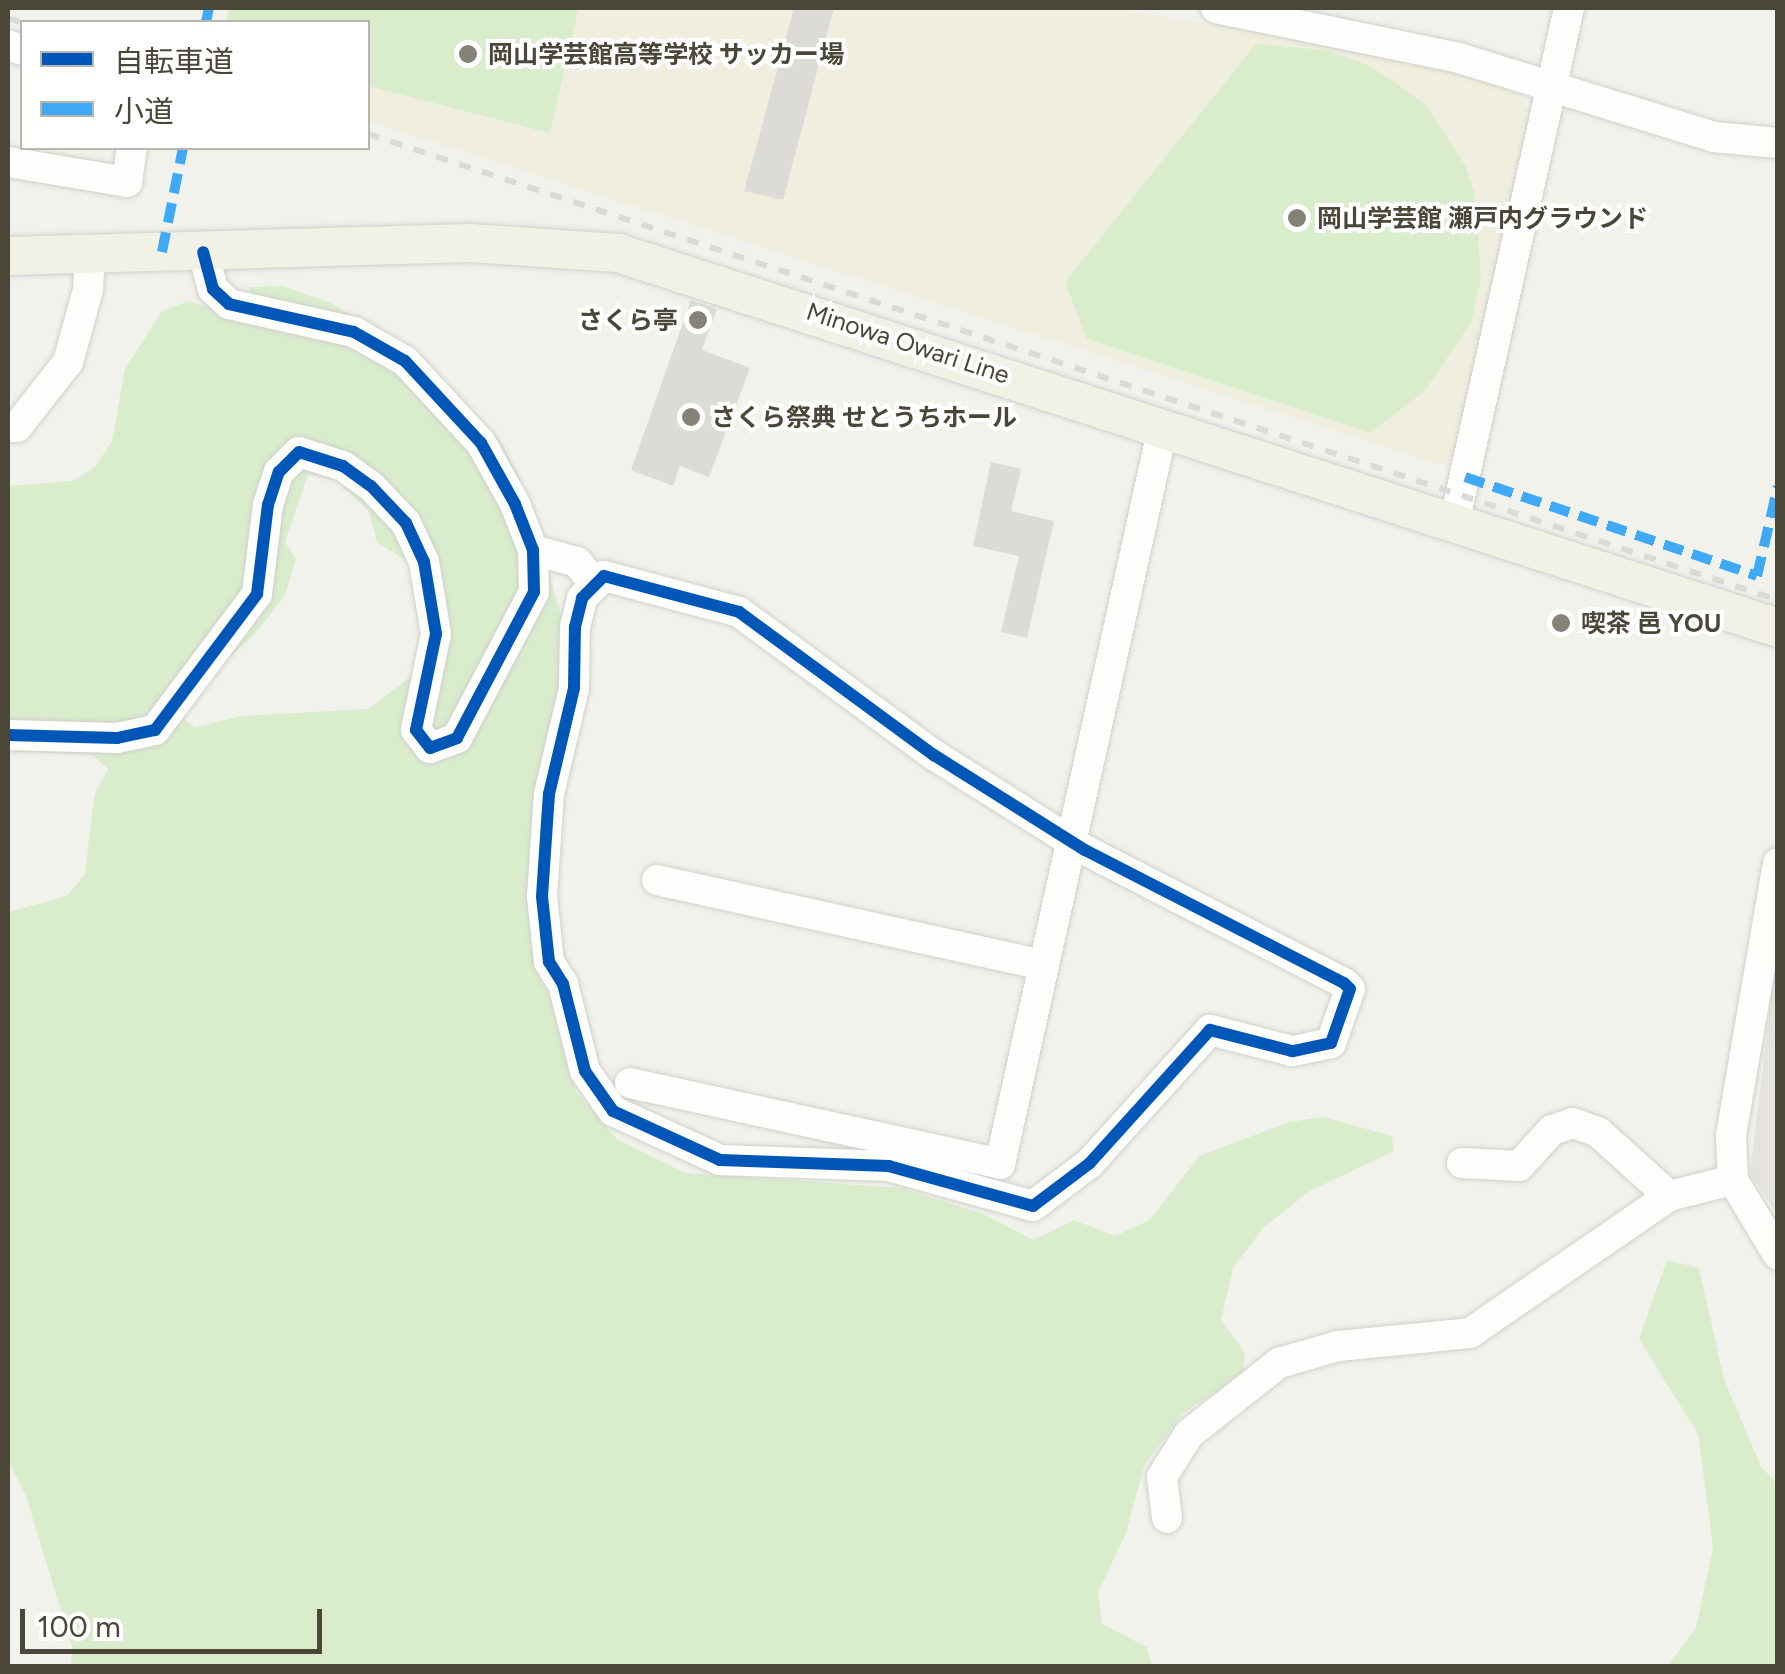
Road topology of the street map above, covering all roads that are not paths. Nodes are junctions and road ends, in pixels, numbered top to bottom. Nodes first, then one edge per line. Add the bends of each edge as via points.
1 (1216, 8) edge
2 (1568, 8) edge
3 (1552, 89) junction
4 (1778, 143) edge
5 (132, 150) edge
6 (8, 162) edge
7 (203, 252) junction
8 (90, 254) junction
9 (8, 256) edge
10 (1163, 426) junction
11 (8, 427) edge
12 (1456, 519) junction
13 (533, 550) junction
14 (594, 582) junction
15 (1778, 628) edge
16 (8, 735) edge
17 (1068, 853) junction
18 (1778, 863) edge
19 (657, 880) dead end
20 (1043, 965) junction
21 (630, 1082) dead end
22 (1462, 1163) dead end
23 (1733, 1180) junction
24 (1669, 1196) junction
25 (1778, 1256) edge
26 (1167, 1518) dead end

1 - 3 street via 1387,40
2 - 3 street
3 - 4 street via 1714,137
3 - 12 street
5 - 6 street via 127,182
7 - 8 main road, Minowa Owari Line
7 - 10 main road, Minowa Owari Line via 470,243 618,254
7 - 13 street via 213,289 229,304 354,332 404,361 481,444
8 - 9 main road, Minowa Owari Line
8 - 11 street via 88,290 68,362 17,427
10 - 12 main road, Minowa Owari Line
10 - 17 street
12 - 15 main road, Minowa Owari Line
13 - 14 street via 577,562
13 - 16 street via 534,592 525,612 457,738 430,748 416,730 436,634 424,562 406,523 371,486 342,466 299,452 279,472 268,505 257,594 156,730 116,738
14 - 17 street via 626,577 739,612
14 - 17 street via 575,627 574,688 549,794 542,896 550,962 563,984 585,1070 612,1111 720,1160 890,1166 1033,1206 1090,1164 1210,1030 1292,1051 1331,1043 1350,990 1344,982
17 - 20 street
18 - 23 street via 1732,1136
19 - 20 street
20 - 21 street via 1000,1164
22 - 24 street via 1518,1166 1552,1130 1572,1123 1598,1132
23 - 24 street
23 - 25 street
24 - 26 street via 1470,1334 1338,1346 1279,1364 1189,1434 1162,1477

